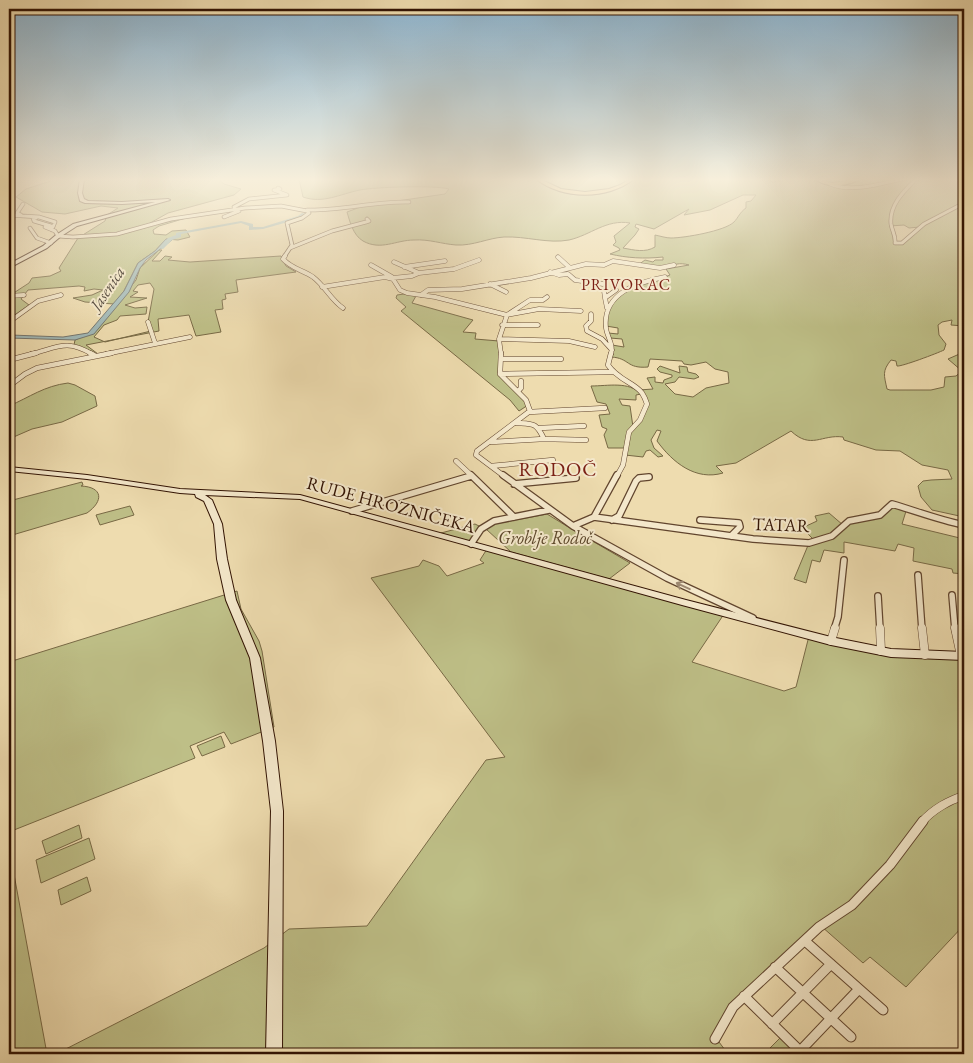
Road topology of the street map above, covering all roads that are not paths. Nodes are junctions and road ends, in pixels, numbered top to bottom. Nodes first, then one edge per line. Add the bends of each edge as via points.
1 (30, 228) dead end
2 (50, 229) edge
3 (53, 229) joint
4 (71, 229) edge
5 (136, 229) edge
6 (288, 229) edge
7 (340, 229) edge
8 (891, 229) edge
9 (919, 229) edge
10 (58, 236) junction
11 (51, 243) junction
12 (290, 248) junction
13 (558, 257) dead end
14 (479, 260) dead end
15 (445, 261) dead end
16 (394, 262) dead end
17 (371, 265) dead end
18 (674, 265) dead end
19 (9, 266) edge
20 (404, 267) junction
21 (569, 267) junction
22 (550, 272) junction
23 (419, 273) junction
24 (666, 277) dead end
25 (392, 278) junction
26 (490, 284) junction
27 (603, 284) dead end
28 (322, 287) junction
29 (506, 292) dead end
30 (604, 292) dead end
31 (24, 295) dead end
32 (61, 295) dead end
33 (421, 295) junction
34 (9, 296) edge
35 (547, 297) dead end
36 (605, 298) junction
37 (614, 298) junction
38 (343, 308) dead end
39 (607, 308) junction
40 (581, 311) dead end
41 (591, 314) dead end
42 (507, 315) junction
43 (9, 322) edge
44 (148, 322) dead end
45 (502, 325) junction
46 (538, 325) dead end
47 (190, 337) dead end
48 (499, 339) junction
49 (155, 343) junction
50 (594, 346) dead end
51 (612, 350) junction
52 (94, 355) junction
53 (502, 359) junction
54 (560, 359) dead end
55 (9, 360) edge
56 (612, 372) junction
57 (500, 374) junction
58 (521, 381) dead end
59 (9, 386) edge
60 (518, 392) junction
61 (605, 408) dead end
62 (529, 412) junction
63 (516, 423) junction
64 (584, 426) dead end
65 (539, 428) junction
66 (544, 439) junction
67 (586, 440) dead end
68 (489, 442) junction
69 (553, 460) dead end
70 (456, 461) dead end
71 (491, 466) junction
72 (9, 469) edge
73 (471, 476) junction
74 (649, 477) dead end
75 (576, 478) dead end
76 (514, 484) junction
77 (218, 497) junction
78 (549, 510) junction
79 (352, 512) junction
80 (514, 517) junction
81 (594, 517) junction
82 (612, 520) junction
83 (700, 520) dead end
84 (964, 525) edge
85 (574, 526) junction
86 (731, 536) junction
87 (471, 544) junction
88 (844, 560) dead end
89 (918, 575) dead end
90 (952, 595) dead end
91 (878, 596) dead end
92 (764, 624) junction
93 (831, 641) junction
94 (881, 652) junction
95 (925, 655) junction
96 (962, 656) edge
97 (964, 796) edge
98 (805, 941) junction
99 (831, 964) junction
100 (775, 967) junction
101 (858, 989) junction
102 (802, 992) junction
103 (744, 996) junction
104 (883, 1010) dead end
105 (830, 1018) junction
106 (772, 1024) junction
107 (851, 1037) dead end
108 (716, 1039) dead end
109 (802, 1053) edge
110 (274, 1054) edge

1 - 11 street via 37,238
2 - 3 street
3 - 10 street
4 - 10 street
5 - 10 street via 117,234
6 - 12 street
7 - 12 street
8 - 9 street via 895,243 902,243
10 - 11 street
11 - 19 street
12 - 28 street via 284,260 292,268 313,277
13 - 21 street
14 - 23 street via 454,269
15 - 20 street
16 - 20 street
17 - 25 street
18 - 21 street via 654,270 613,261 604,265
20 - 23 street
21 - 22 street
22 - 26 street
22 - 27 street
23 - 25 street
24 - 37 street via 642,283
25 - 28 street via 379,277
25 - 33 street via 401,291
26 - 29 street
26 - 33 street via 428,290
28 - 38 street
30 - 36 street
31 - 34 street
32 - 43 street via 38,301
33 - 42 street
35 - 42 street via 530,300
36 - 37 street via 615,290
36 - 39 street
37 - 39 street
39 - 51 street via 606,326
40 - 42 street via 539,309
41 - 51 street via 587,331 602,339
42 - 45 street
44 - 49 street
45 - 46 street
45 - 48 street
47 - 49 street
48 - 50 street via 569,341
48 - 53 street
49 - 52 street
51 - 56 street via 608,366
52 - 55 street via 69,344
52 - 59 street via 26,371
53 - 54 street
53 - 57 street
56 - 57 street
56 - 81 street via 642,392 646,410 629,432 623,465
57 - 60 street
58 - 60 street
60 - 62 street via 529,405
61 - 62 street
62 - 63 street
63 - 65 street via 532,423
63 - 68 street
64 - 65 street
65 - 66 street
66 - 67 street
66 - 68 street
68 - 71 street via 476,453
69 - 71 street
70 - 73 street
71 - 76 street
72 - 77 street
73 - 79 street
73 - 80 street
74 - 82 street via 636,481 619,516
75 - 76 street
76 - 78 street
77 - 79 street, RUDE HROZNIČEKA via 291,495
77 - 110 street via 221,554 231,600 255,658 273,773 277,819
78 - 80 street
78 - 85 street
79 - 87 street, RUDE HROZNIČEKA
80 - 87 street via 486,524
81 - 82 street, TATAR
81 - 85 street
82 - 86 street, TATAR
83 - 86 street, TATAR via 739,523 740,527
84 - 86 street, TATAR via 944,522 892,504 880,515 849,521 832,536 809,543
92 -> 85 street via 666,578
87 - 92 street, RUDE HROZNIČEKA
88 - 93 street via 838,617
89 - 95 street
90 - 96 street, RUDE HROZNIČEKA via 954,624
91 - 94 street
92 - 93 street, RUDE HROZNIČEKA
93 - 94 street, RUDE HROZNIČEKA
94 - 95 street, RUDE HROZNIČEKA
95 - 96 street, RUDE HROZNIČEKA
97 - 98 street via 953,799 928,816 871,885
98 - 99 street
98 - 100 street
99 - 101 street
99 - 102 street
100 - 102 street
100 - 103 street
101 - 104 street
101 - 105 street
102 - 105 street
102 - 106 street
103 - 106 street
103 - 108 street via 733,1007
105 - 107 street
105 - 109 street
106 - 109 street

